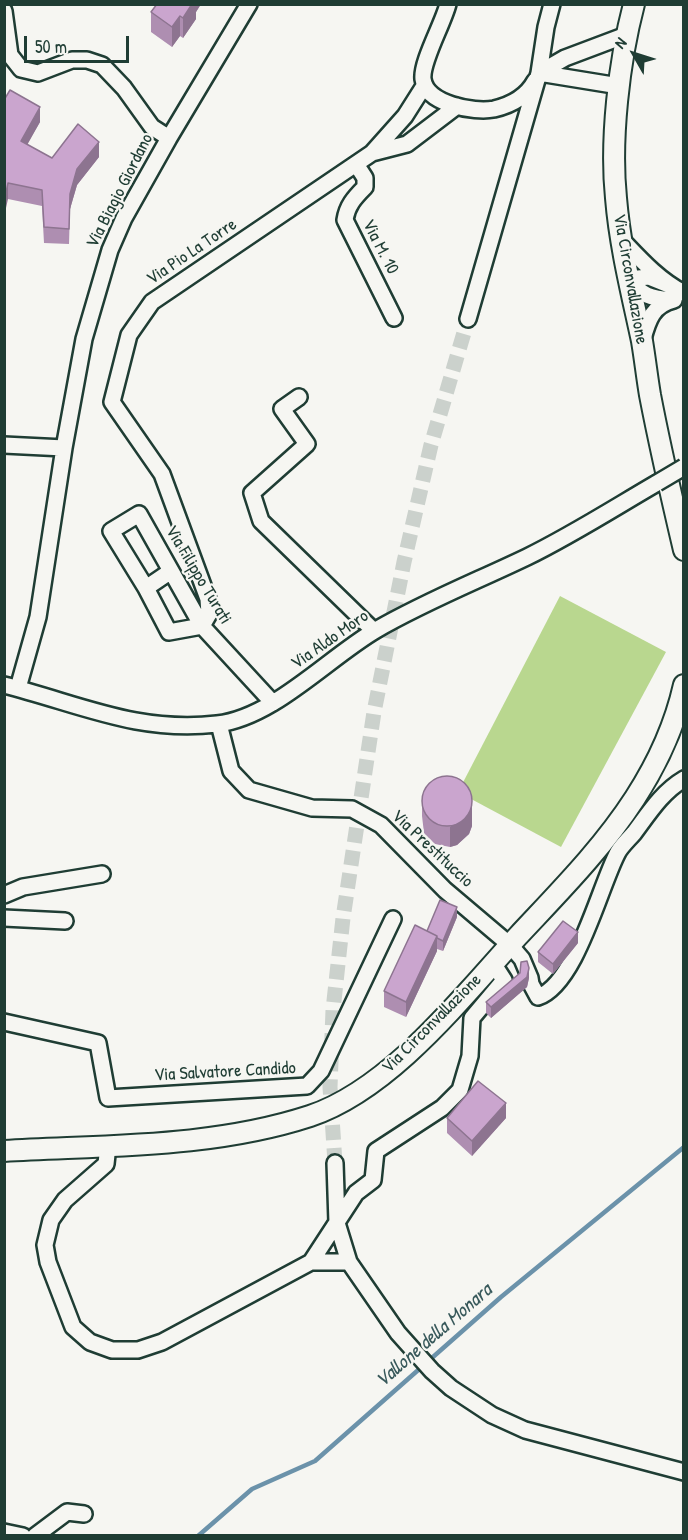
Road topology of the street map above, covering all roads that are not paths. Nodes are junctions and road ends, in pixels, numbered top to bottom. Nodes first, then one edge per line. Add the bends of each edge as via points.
1 (249, 4) edge
2 (448, 4) edge
3 (552, 4) edge
4 (634, 4) edge
5 (4, 11) edge
6 (626, 34) junction
7 (539, 73) junction
8 (424, 86) junction
9 (619, 86) junction
10 (456, 106) junction
11 (169, 138) junction
12 (372, 153) junction
13 (356, 164) junction
14 (622, 240) junction
15 (628, 279) junction
16 (677, 294) edge
17 (394, 318) dead end
18 (468, 319) tunnel mouth
19 (642, 342) junction
20 (299, 397) dead end
21 (4, 445) edge
22 (64, 448) junction
23 (684, 467) edge
24 (684, 550) edge
25 (171, 571) junction
26 (146, 588) junction
27 (202, 626) junction
28 (374, 631) junction
29 (684, 686) edge
30 (11, 687) edge
31 (273, 703) junction
32 (219, 724) junction
33 (684, 779) edge
34 (102, 873) dead end
35 (4, 896) edge
36 (4, 918) edge
37 (393, 919) dead end
38 (65, 921) dead end
39 (510, 945) junction
40 (493, 963) junction
41 (4, 1022) edge
42 (108, 1145) junction
43 (4, 1150) edge
44 (335, 1163) tunnel mouth
45 (337, 1223) junction
46 (312, 1262) junction
47 (349, 1262) junction
48 (684, 1472) edge
49 (84, 1514) dead end
50 (4, 1532) edge
51 (23, 1536) edge
52 (35, 1536) edge

1 - 11 street, Via Biagio Giordano
2 - 8 street via 426,62
3 - 7 street
4 - 6 main road, Via Circonvallazione
5 - 11 street via 10,55 21,69 38,73 72,60 102,65 152,127
6 - 7 street via 565,58
6 - 9 main road, Via Circonvallazione
7 - 9 street
7 - 10 street via 530,91 495,109
7 - 18 street
8 - 10 street via 436,98
8 - 12 street via 405,116
9 - 14 main road, Via Circonvallazione via 615,148
10 - 12 street via 407,144
11 - 22 street, Via Biagio Giordano via 124,218 102,273 84,339
12 - 13 street, Via Pio La Torre
13 - 17 street, Via M. 10 via 365,178 365,187 346,210 345,220
13 - 27 street, Via Pio La Torre via 152,302 129,335 112,402 162,474 208,599 209,614
14 - 15 main road, Via Circonvallazione
14 - 16 street
15 - 16 street via 641,293 654,298
15 - 19 main road, Via Circonvallazione
16 - 19 street via 648,318
19 - 24 main road, Via Circonvallazione
20 - 28 street via 282,409 307,444 252,493 261,521
21 - 22 street
22 - 30 street, Via Biagio Giordano via 38,617
23 - 28 street, Via Aldo Moro, bridge via 530,556
25 - 26 street
25 - 26 street, Via Filippo Turati via 139,514 111,531
25 - 27 street, Via Filippo Turati
26 - 27 street via 169,632
27 - 31 street, Via Filippo Turati
28 - 31 street, Via Aldo Moro
29 - 39 main road, Via Circonvallazione via 663,746 636,797 598,849
30 - 32 street, Via Aldo Moro via 141,723
31 - 32 street, Via Aldo Moro
32 - 39 street, Via Prestituccio via 231,771 249,790 312,808 352,809 381,825 445,890
33 - 39 street, Via Prestituccio via 671,787 617,852 567,970 548,993 538,997 522,958
34 - 35 street via 23,887
36 - 38 street
37 - 41 street, Via Salvatore Candido via 321,1071 307,1086 108,1098 98,1042
39 - 40 main road, Via Circonvallazione
40 - 42 main road, Via Circonvallazione via 391,1068 349,1097 312,1115 258,1130 181,1142
40 - 45 street via 504,980 472,1018 470,1056 460,1090 442,1108 376,1151 373,1180 356,1192
42 - 43 main road, Via Circonvallazione
42 - 46 street via 106,1164 65,1200 51,1220 45,1245 73,1327 90,1342 112,1350 138,1350 162,1342
44 - 45 street
45 - 46 street
45 - 47 street
46 - 47 street
47 - 48 street via 398,1333 432,1371 492,1415 525,1430
49 - 52 street via 68,1512
50 - 51 street

